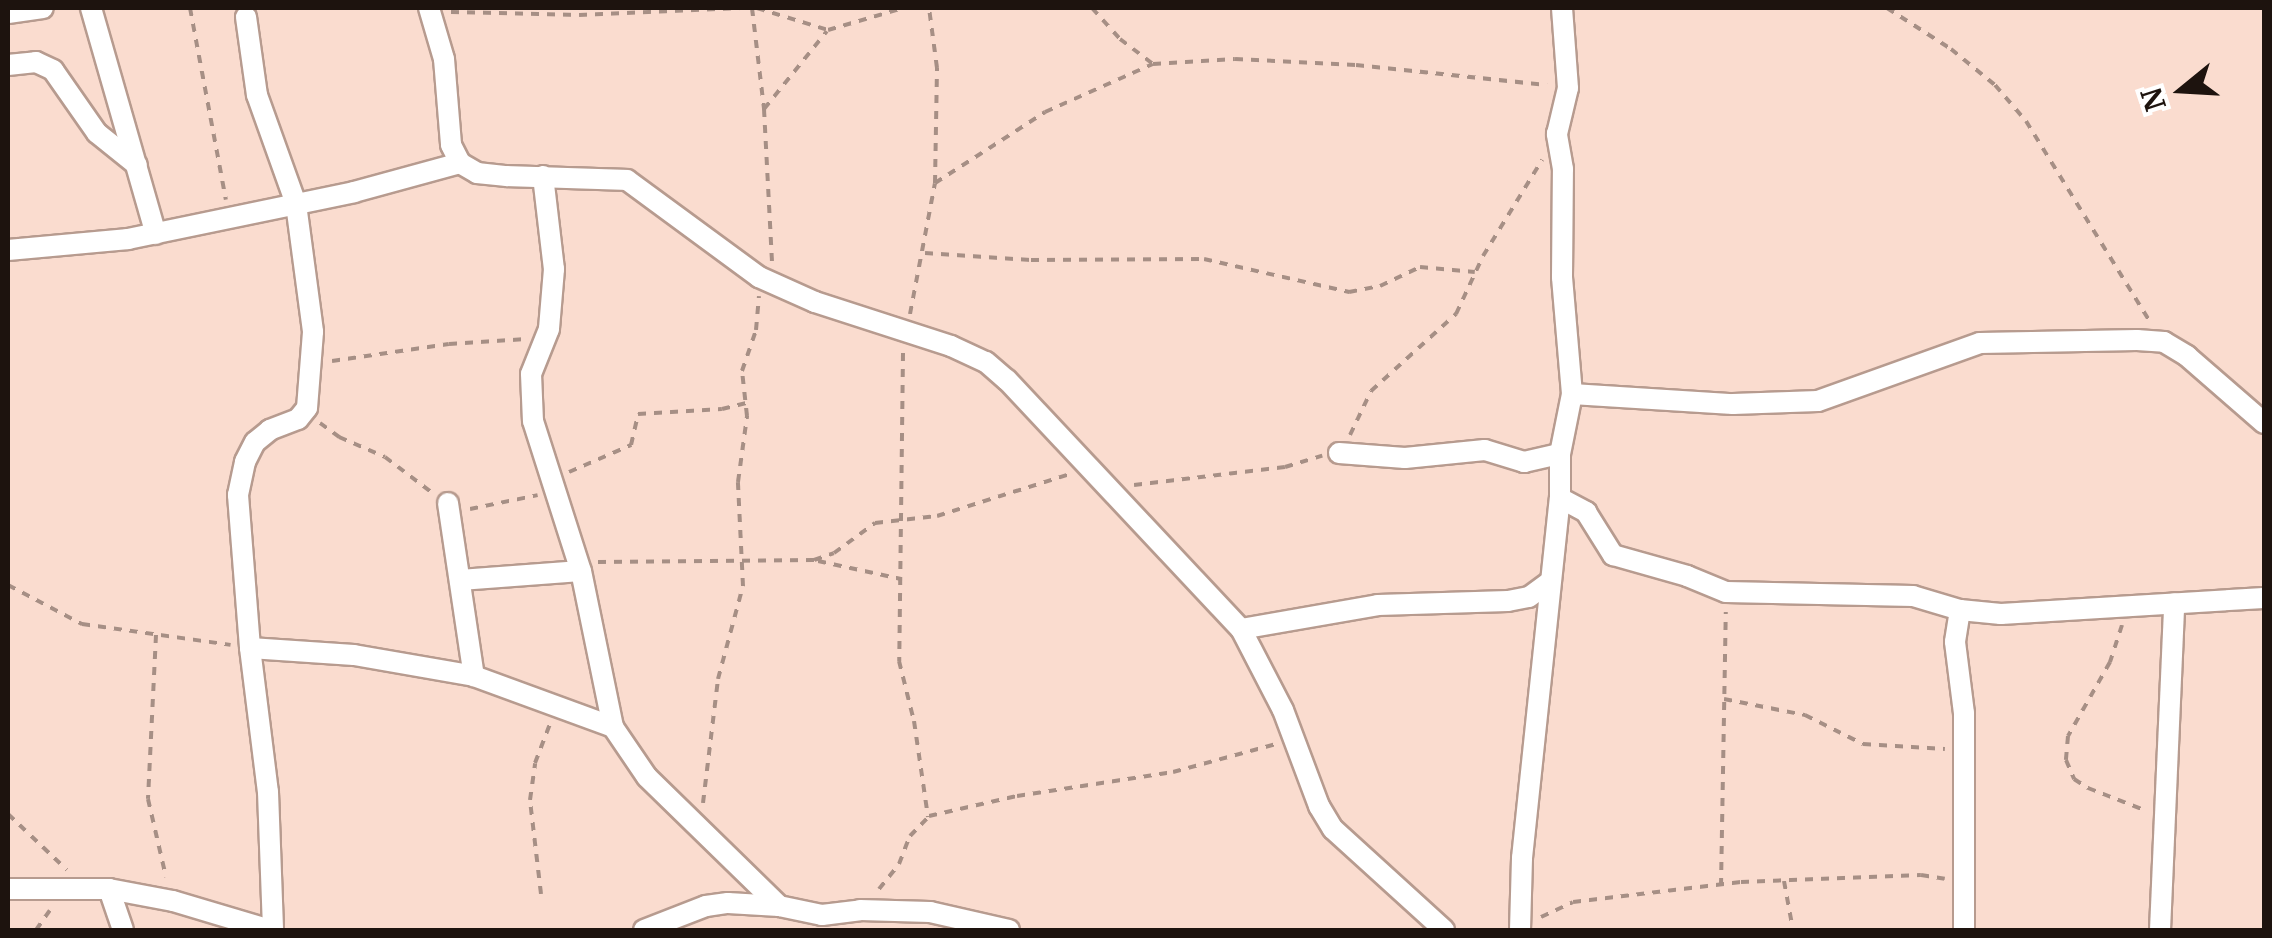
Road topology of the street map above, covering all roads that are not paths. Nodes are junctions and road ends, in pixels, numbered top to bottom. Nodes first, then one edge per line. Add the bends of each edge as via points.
1 (44, 8) edge
2 (90, 8) edge
3 (1562, 8) edge
4 (430, 9) edge
5 (8, 13) edge
6 (246, 18) dead end
7 (8, 65) edge
8 (460, 163) junction
9 (138, 165) junction
10 (544, 176) junction
11 (296, 204) junction
12 (156, 234) junction
13 (8, 250) edge
14 (1572, 394) junction
15 (2264, 423) edge
16 (1339, 453) road end
17 (1560, 454) junction
18 (1560, 498) junction
19 (448, 503) road end
20 (581, 571) junction
21 (460, 580) junction
22 (1548, 583) junction
23 (2264, 598) edge
24 (2174, 604) junction
25 (1960, 610) junction
26 (1241, 629) junction
27 (250, 648) junction
28 (474, 676) junction
29 (612, 726) junction
30 (108, 888) junction
31 (8, 889) edge
32 (779, 906) junction
33 (856, 920) edge
34 (1527, 927) edge
35 (123, 930) edge
36 (271, 930) edge
37 (644, 930) edge
38 (1009, 930) edge
39 (1444, 930) edge
40 (1964, 930) edge
41 (2160, 930) edge

1 - 5 street
2 - 9 street
3 - 14 street via 1568,88 1557,134
4 - 8 street via 444,59 451,146
6 - 11 street via 257,95
7 - 9 street via 36,62 53,70 97,133
8 - 10 street via 477,173
8 - 11 street
9 - 12 street
10 - 20 street via 554,268 546,338 530,394
10 - 26 street via 626,180 767,281 986,362
11 - 12 street
11 - 27 street via 313,332 311,398 304,414 255,442 245,462 238,495
12 - 13 street
14 - 15 street via 1733,404 1818,401 1980,343 2164,342
14 - 17 street
16 - 17 street via 1405,458 1485,450 1524,462
17 - 18 street
18 - 22 street
18 - 25 street via 1586,512 1613,555 1726,592 1913,596
19 - 21 street
20 - 21 street
20 - 29 street
21 - 28 street
22 - 26 street via 1508,602 1378,605
22 - 34 street via 1522,858
23 - 24 street
24 - 25 street via 2002,614
24 - 41 street
25 - 40 street via 1955,642 1965,751
26 - 39 street via 1333,829
27 - 28 street via 354,655
27 - 36 street via 268,792
28 - 29 street
29 - 32 street via 647,777
30 - 31 street
30 - 35 street
30 - 36 street
32 - 33 street
32 - 37 street via 706,906
33 - 38 street via 930,912

